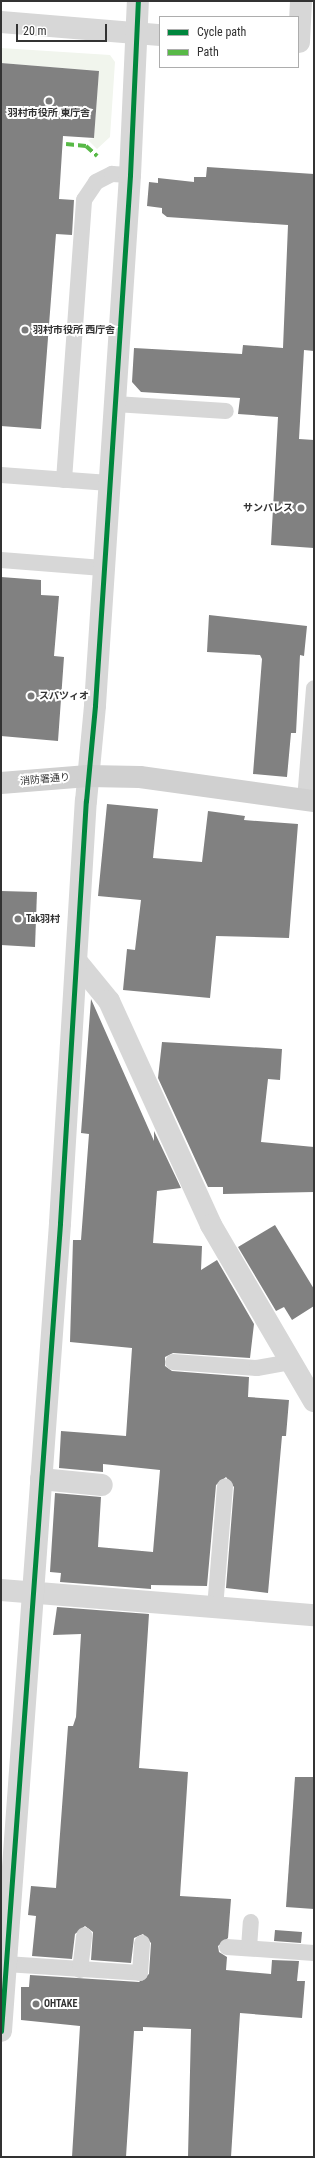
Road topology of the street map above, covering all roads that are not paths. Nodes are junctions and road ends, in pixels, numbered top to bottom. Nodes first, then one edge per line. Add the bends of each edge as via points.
1 (138, 1) edge
2 (301, 1) edge
3 (1, 22) edge
4 (138, 32) junction
5 (159, 35) edge
6 (304, 43) edge
7 (130, 175) junction
8 (115, 404) junction
9 (226, 412) dead end
10 (1, 475) edge
11 (64, 480) junction
12 (109, 483) junction
13 (1, 560) edge
14 (103, 568) junction
15 (314, 688) edge
16 (88, 776) junction
17 (1, 783) edge
18 (310, 801) edge
19 (77, 962) junction
20 (173, 1362) dead end
21 (291, 1362) junction
22 (314, 1401) edge
23 (41, 1479) junction
24 (102, 1485) dead end
25 (225, 1486) dead end
26 (1, 1590) edge
27 (31, 1593) junction
28 (215, 1608) junction
29 (314, 1615) edge
30 (251, 1922) dead end
31 (84, 1935) dead end
32 (142, 1943) dead end
33 (227, 1947) dead end
34 (250, 1948) junction
35 (314, 1953) edge
36 (6, 1964) junction
37 (80, 1970) junction
38 (1, 2031) edge

1 - 4 street
2 - 6 street
3 - 4 street
4 - 5 street
4 - 7 street
7 - 8 street
7 - 11 lane via 112,174 96,182 84,200
8 - 9 lane
8 - 12 street
10 - 11 lane
11 - 12 lane
12 - 14 street
13 - 14 lane
14 - 16 street
15 - 18 lane
16 - 17 street, 消防署通り
16 - 18 street, 消防署通り via 140,777
16 - 19 street
19 - 21 street via 109,1001 211,1225
19 - 23 street
20 - 21 lane via 257,1368
21 - 22 street
23 - 24 street
23 - 27 street
25 - 28 lane
26 - 27 street
27 - 28 street
27 - 36 street
28 - 29 street
30 - 34 lane
31 - 37 lane
32 - 37 lane via 140,1973
33 - 34 lane
34 - 35 lane
36 - 37 lane
36 - 38 street

